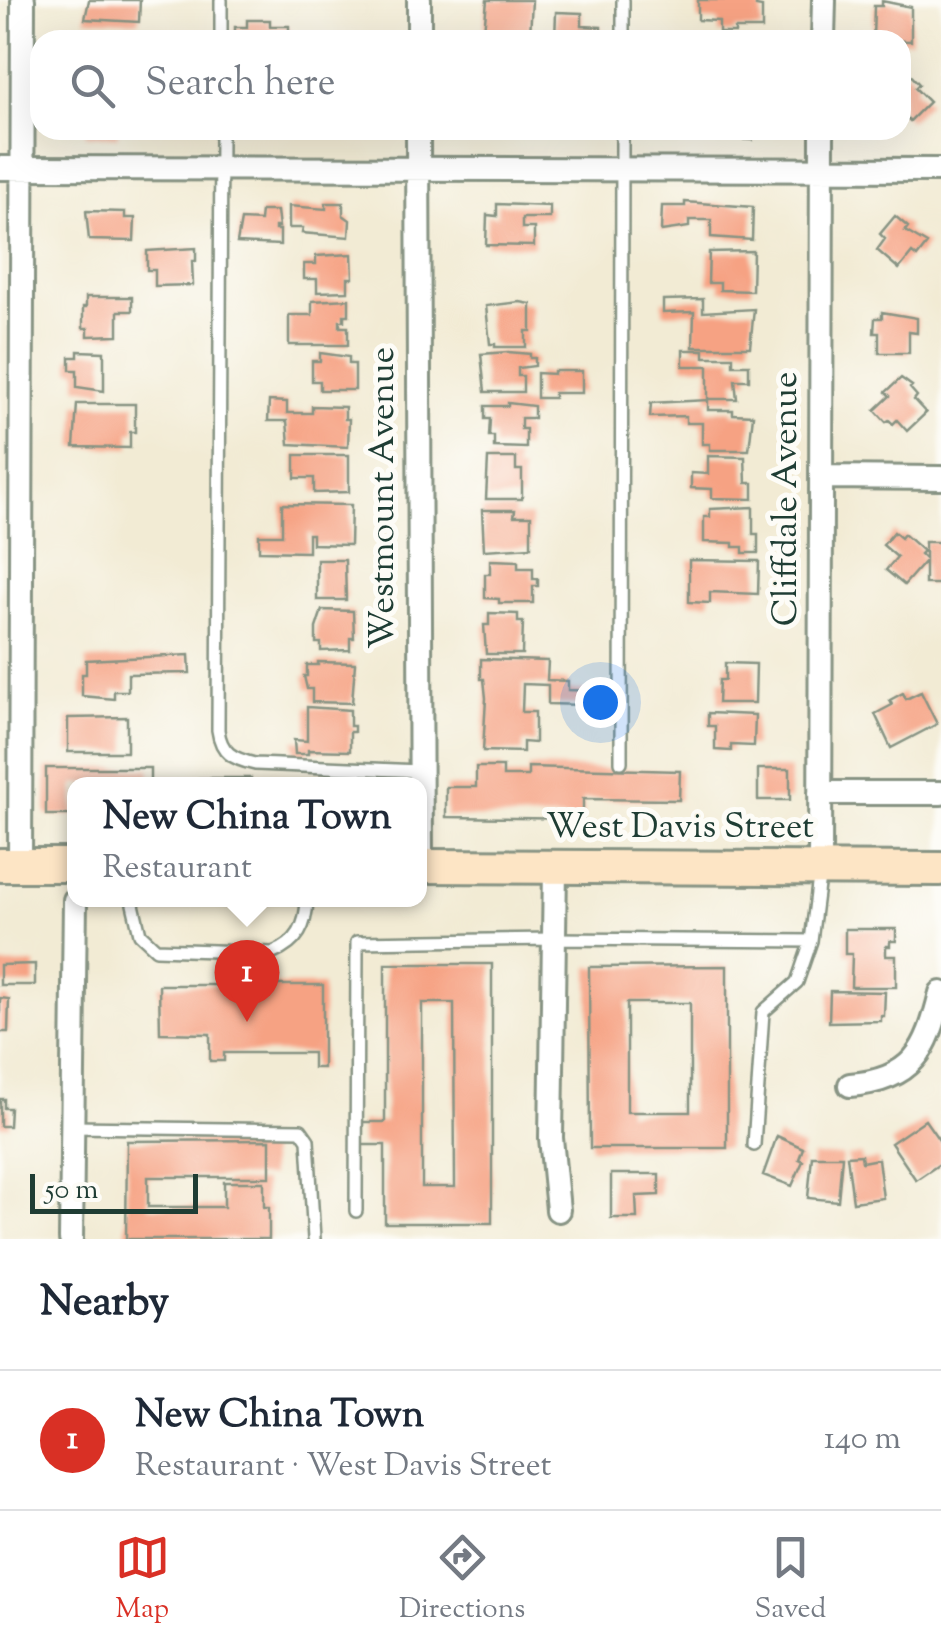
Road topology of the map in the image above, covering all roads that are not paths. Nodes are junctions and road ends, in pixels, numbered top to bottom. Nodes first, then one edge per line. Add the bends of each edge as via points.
1 (23, 0) edge
2 (221, 0) edge
3 (419, 0) edge
4 (623, 0) edge
5 (824, 0) edge
6 (221, 30) edge
7 (418, 30) edge
8 (623, 30) edge
9 (823, 30) edge
10 (221, 140) edge
11 (418, 140) edge
12 (622, 140) edge
13 (822, 140) edge
14 (418, 167) junction
15 (11, 168) edge
16 (221, 168) junction
17 (622, 168) junction
18 (822, 169) junction
19 (941, 170) edge
20 (822, 478) junction
21 (941, 478) edge
22 (620, 762) dead end
23 (420, 772) junction
24 (420, 777) edge
25 (820, 793) junction
26 (941, 793) edge
27 (10, 865) edge
28 (67, 865) edge
29 (427, 866) edge
30 (555, 868) junction
31 (820, 869) junction
32 (941, 870) edge
33 (75, 907) edge
34 (134, 907) edge
35 (306, 907) edge
36 (554, 939) junction
37 (811, 941) junction
38 (941, 993) edge
39 (850, 1086) dead end
40 (71, 1127) junction
41 (754, 1145) dead end
42 (558, 1210) dead end
43 (356, 1211) dead end
44 (71, 1239) edge
45 (314, 1239) edge

1 - 15 street
2 - 6 lane
3 - 7 street
4 - 8 lane
5 - 9 street
10 - 16 lane
11 - 14 street, Westmount Avenue
12 - 17 lane
13 - 18 street, Cliffdale Avenue
14 - 16 street
14 - 17 street
14 - 23 street, Westmount Avenue
15 - 16 street
15 - 27 street
16 - 23 lane via 220,745 234,759 255,764
17 - 18 street
17 - 22 lane
18 - 19 street
18 - 20 street, Cliffdale Avenue
20 - 21 street
20 - 25 street, Cliffdale Avenue
23 - 24 street, Westmount Avenue
25 - 26 street, West Davis Street
25 - 31 street, Cliffdale Avenue
27 - 28 main road
29 - 30 main road, West Davis Street
30 - 31 main road, West Davis Street
30 - 36 street
31 - 32 main road, West Davis Street
31 - 37 lane
33 - 40 street
34 - 35 lane via 140,934 156,949 273,953 290,946 303,928
36 - 37 lane
36 - 42 street via 550,1138
36 - 43 lane via 357,942
37 - 41 lane via 797,982 763,1012
38 - 39 street via 908,1068 880,1083
40 - 44 street
40 - 45 lane via 301,1130 308,1140

